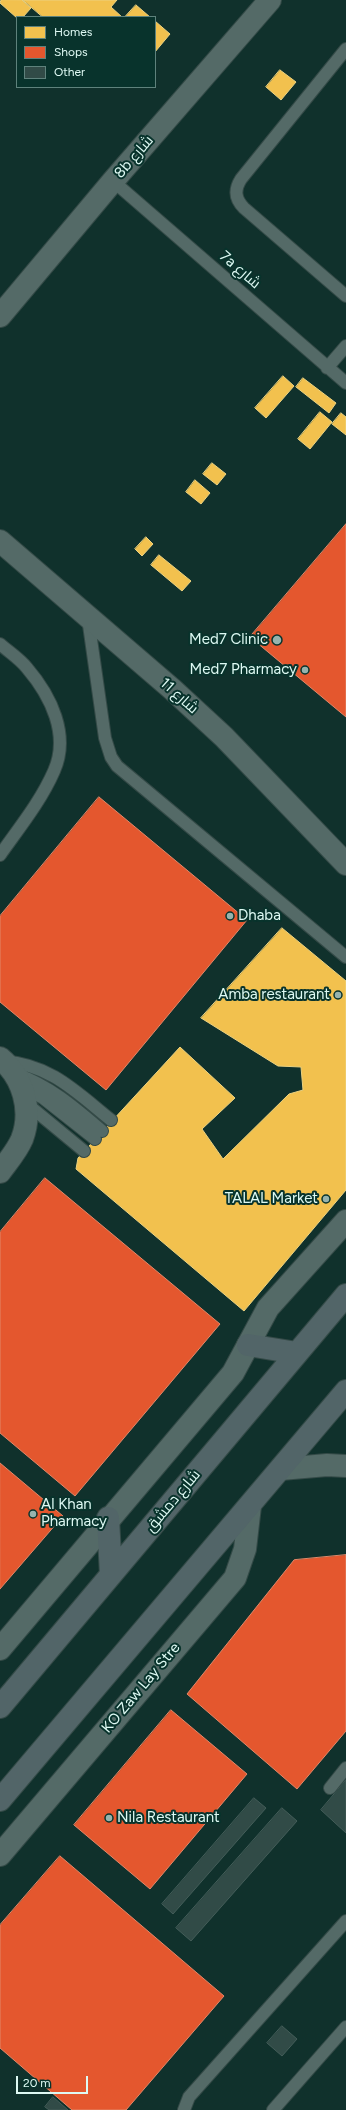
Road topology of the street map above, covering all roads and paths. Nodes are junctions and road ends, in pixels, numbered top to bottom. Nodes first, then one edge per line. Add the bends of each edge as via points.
1 (270, 0) edge
2 (346, 49) edge
3 (113, 181) junction
4 (346, 296) edge
5 (0, 316) edge
6 (346, 346) edge
7 (327, 368) junction
8 (346, 383) edge
9 (0, 541) edge
10 (88, 617) junction
11 (0, 644) edge
12 (0, 855) edge
13 (346, 863) edge
14 (346, 957) edge
15 (13, 1077) edge
16 (111, 1120) dead end
17 (98, 1135) dead end
18 (84, 1151) dead end
19 (0, 1172) edge
20 (346, 1221) edge
21 (346, 1295) edge
22 (248, 1345) junction
23 (297, 1353) junction
24 (346, 1391) edge
25 (346, 1466) edge
26 (281, 1469) junction
27 (250, 1506) junction
28 (108, 1518) junction
29 (111, 1575) junction
30 (0, 1649) edge
31 (0, 1707) edge
32 (346, 1768) edge
33 (330, 1788) dead end
34 (0, 1800) edge
35 (0, 1855) edge
36 (346, 1921) edge
37 (346, 2027) edge
38 (184, 2110) edge
39 (273, 2110) edge

1 - 3 street, 8b شارع
2 - 4 lane via 236,186 238,202
3 - 5 street, 8b شارع
3 - 7 lane, 7a شارع
6 - 7 lane
7 - 8 lane, 7a شارع
9 - 10 street, شارع 11
10 - 13 street, شارع 11 via 224,737
10 - 14 lane via 105,738 117,766
11 - 12 lane via 27,667 52,703 61,739 55,770
15 - 16 lane via 20,1062 53,1074
15 - 17 lane via 30,1079 59,1095
15 - 18 lane
15 - 19 street via 27,1116 25,1131 18,1148
20 - 22 street via 278,1295 260,1321
21 - 23 main road, شارع دمشق
22 - 23 main road
22 - 28 street via 233,1373
23 - 29 main road, شارع دمشق
24 - 26 main road
25 - 26 street
26 - 27 main road
27 - 34 main road
27 - 35 street, KO Zaw Lay Stre via 244,1554 235,1578
28 - 29 main road
28 - 30 street
29 - 31 main road, شارع دمشق
32 - 33 lane
36 - 38 lane via 189,2097
37 - 39 lane

